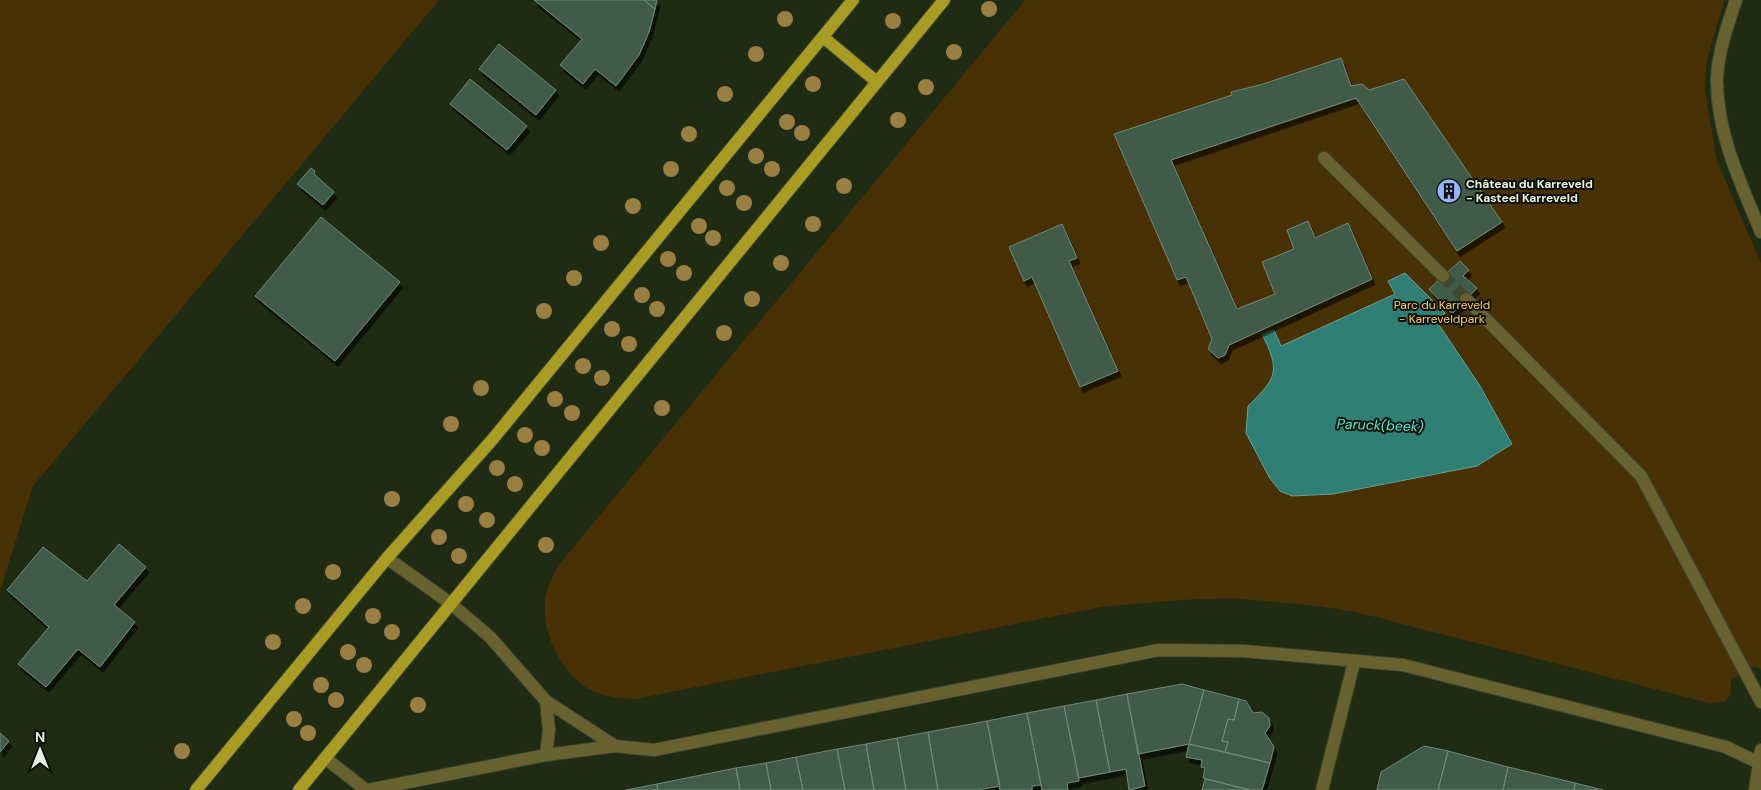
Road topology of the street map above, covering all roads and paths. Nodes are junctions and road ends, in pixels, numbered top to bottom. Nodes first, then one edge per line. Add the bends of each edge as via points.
1 (853, 0) edge
2 (944, 0) edge
3 (1736, 0) edge
4 (823, 37) junction
5 (877, 82) junction
6 (1324, 158) dead end
7 (1761, 232) edge
8 (1443, 276) tunnel mouth
9 (1466, 299) tunnel mouth
10 (387, 558) junction
11 (450, 603) junction
12 (1354, 662) junction
13 (546, 701) junction
14 (1761, 702) edge
15 (615, 746) junction
16 (1761, 750) edge
17 (546, 755) junction
18 (325, 758) junction
19 (1760, 764) edge
20 (196, 790) edge
21 (299, 790) edge
22 (367, 790) edge
23 (1322, 790) edge
24 (1755, 790) edge

1 - 4 main road
2 - 5 main road
3 - 7 street via 1726,30 1717,78 1726,144
4 - 5 main road
4 - 10 main road via 492,440
5 - 11 main road
6 - 8 street
9 - 14 street via 1641,476
10 - 11 street
10 - 20 main road
11 - 13 street via 490,637
11 - 18 main road
12 - 15 street via 1244,651 1159,650 654,750
12 - 19 street via 1413,667 1726,747
12 - 23 street
13 - 15 street
13 - 17 street
15 - 17 street
16 - 19 street
17 - 22 street
18 - 21 main road
18 - 22 street
19 - 24 street

